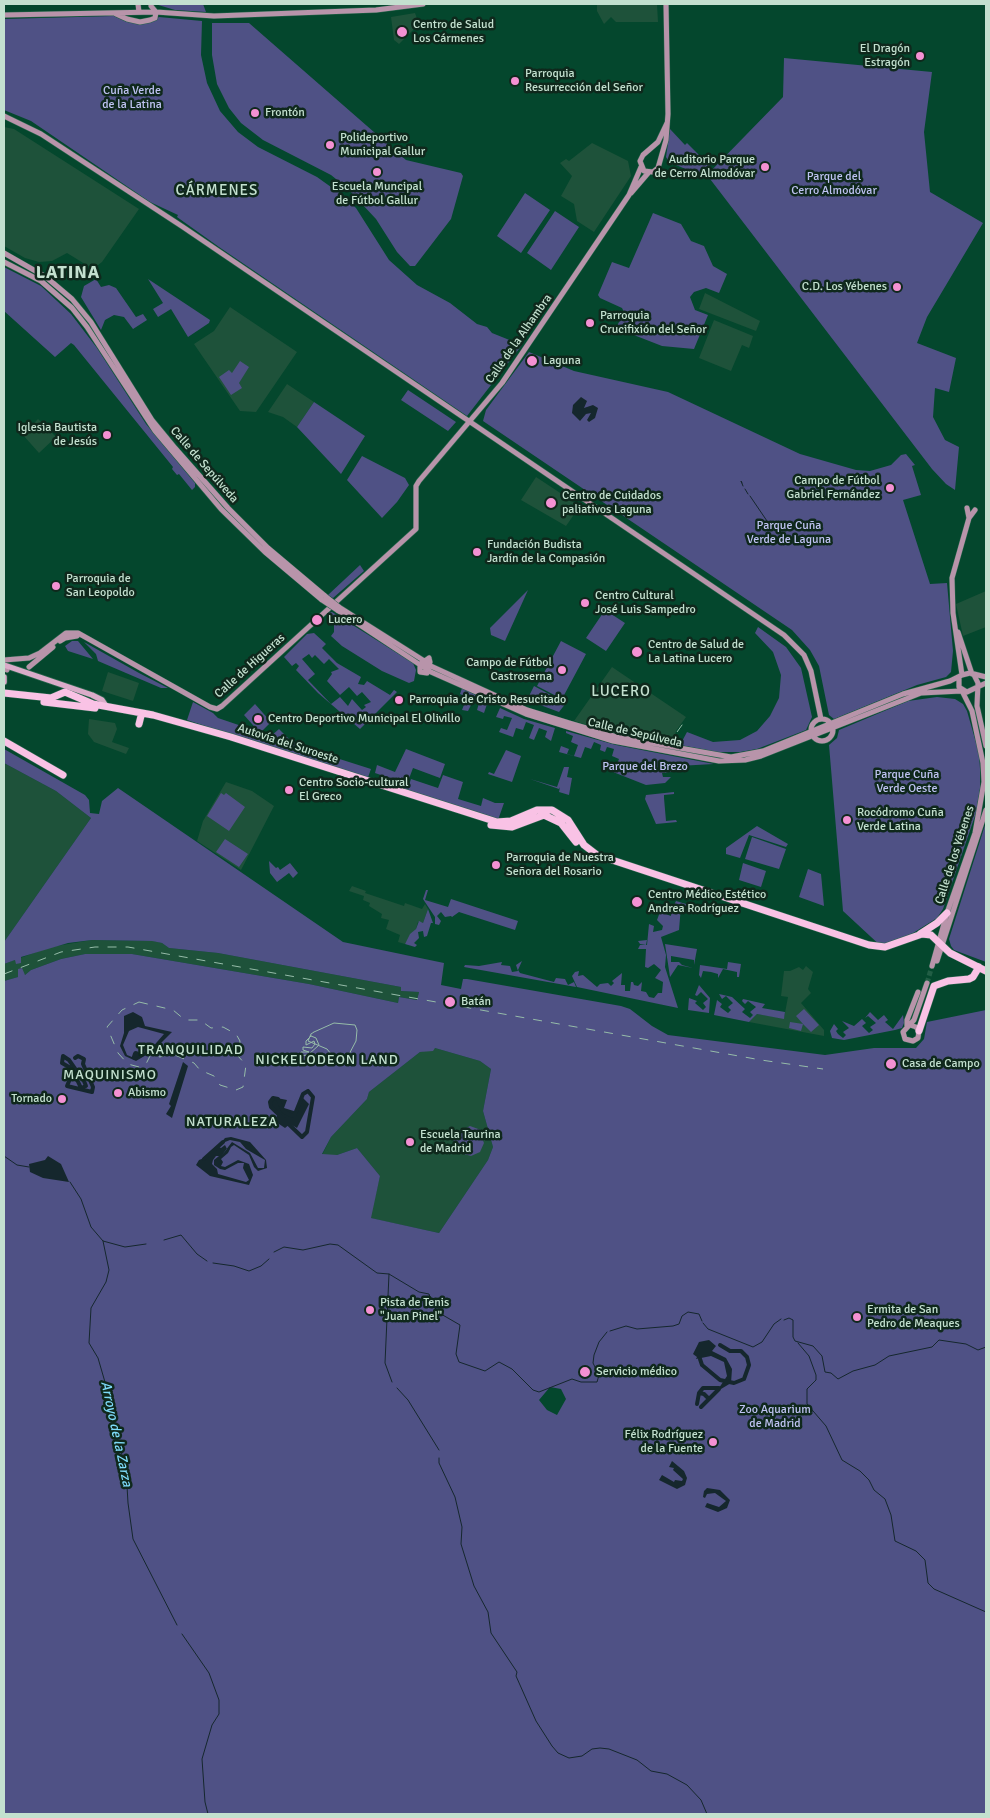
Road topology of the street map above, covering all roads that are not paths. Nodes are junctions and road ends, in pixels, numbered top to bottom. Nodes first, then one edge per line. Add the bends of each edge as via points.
1 (138, 4) edge
2 (423, 4) edge
3 (666, 4) edge
4 (150, 5) edge
5 (138, 12) junction
6 (156, 12) junction
7 (164, 12) junction
8 (113, 13) junction
9 (4, 15) edge
10 (4, 116) edge
11 (667, 123) junction
12 (647, 153) junction
13 (660, 161) junction
14 (641, 167) junction
15 (649, 172) junction
16 (629, 195) junction
17 (4, 253) edge
18 (4, 262) edge
19 (58, 294) junction
20 (72, 299) junction
21 (469, 422) junction
22 (967, 508) dead end
23 (975, 510) dead end
24 (969, 518) junction
25 (410, 535) joint
26 (324, 598) junction
27 (954, 620) junction
28 (83, 636) junction
29 (4, 660) edge
30 (421, 662) junction
31 (29, 667) dead end
32 (5, 668) edge
33 (429, 668) junction
34 (973, 674) junction
35 (960, 676) junction
36 (4, 677) edge
37 (986, 677) edge
38 (4, 682) edge
39 (986, 683) edge
40 (976, 687) junction
41 (961, 690) junction
42 (4, 693) edge
43 (4, 698) edge
44 (106, 706) junction
45 (141, 716) junction
46 (821, 719) junction
47 (139, 724) dead end
48 (832, 726) junction
49 (813, 734) junction
50 (4, 741) edge
51 (986, 746) edge
52 (63, 775) dead end
53 (986, 810) edge
54 (495, 824) junction
55 (947, 913) junction
56 (918, 935) junction
57 (940, 944) junction
58 (934, 966) tunnel mouth
59 (978, 969) junction
60 (986, 971) edge
61 (986, 975) edge
62 (918, 992) dead end
63 (908, 1026) junction
64 (918, 1029) junction

1 - 5 street
2 - 7 street via 380,10 214,16
3 - 11 street
4 - 6 street
4 - 7 street
5 - 6 street
5 - 8 street
6 - 7 street
6 - 8 street via 155,18 140,22
8 - 9 street
10 - 21 street via 41,134 183,227
11 - 12 street via 658,142
11 - 13 street
12 - 13 street via 655,154
12 - 14 street via 640,161
13 - 15 street via 656,170
14 - 15 street
14 - 16 street, Calle de la Alhambra
15 - 16 street, Calle de la Alhambra
16 - 21 street, Calle de la Alhambra via 502,383
17 - 20 street, Calle de Sepúlveda via 46,277
18 - 19 street, Calle de Sepúlveda via 30,273
19 - 20 street via 69,301
19 - 26 street, Calle de Sepúlveda via 87,326 155,431 221,509 265,552
20 - 26 street, Calle de Sepúlveda via 91,322 152,420 175,448 228,508
21 - 25 street, Calle de la Alhambra via 416,486 417,525
21 - 46 street via 784,635 804,655 811,671
22 - 24 street
23 - 24 street
24 - 27 street via 952,578
25 - 28 street, Calle de Higueras via 217,709
26 - 30 street, Calle de Sepúlveda, bridge
27 - 34 street
27 - 35 street
28 - 29 street, Calle de Higueras via 66,633 32,657
28 - 31 street via 65,638
30 - 33 street, Calle de Sepúlveda
30 - 33 street, Calle de Sepúlveda via 420,672 427,673
32 - 44 main road via 92,695
33 - 49 street, Calle de Sepúlveda via 526,714 613,741 719,761 761,756
34 - 35 street
34 - 37 street
34 - 40 street via 977,680
35 - 41 street
35 - 48 street, Calle de Sepúlveda via 903,694
36 - 38 main road
39 - 40 street
40 - 41 street via 971,692
40 - 51 street
41 - 48 street, Calle de Sepúlveda via 920,693
41 - 55 street, Calle de los Yébenes via 974,719 984,782 975,833
42 - 44 highway, Autovía del Suroeste via 51,698 62,693 72,694
43 - 45 highway, Autovía del Suroeste
44 - 54 highway, Autovía del Suroeste via 231,737
45 - 47 highway
45 - 54 highway, Autovía del Suroeste
46 - 48 street
46 - 49 street via 814,724
48 - 49 street, Calle de Sepúlveda
48 - 49 street, Calle de Sepúlveda via 832,734 827,740 820,740
50 - 52 highway
53 - 57 street, Calle de los Yébenes
54 - 56 highway via 536,810 552,810 568,820 588,849 610,859 870,944 886,947
54 - 57 highway via 512,827 544,816 561,822 582,849 600,860 878,951 890,950 922,937
55 - 56 highway
55 - 57 street, Calle de los Yébenes
56 - 57 highway via 931,935
57 - 58 street, Calle de los Yébenes
57 - 59 highway
59 - 60 highway
59 - 61 highway
59 - 64 highway via 969,979 934,986
62 - 63 street via 907,1020
63 - 64 street
63 - 64 street via 903,1032 907,1041 916,1040
63 - 64 street via 914,1020 928,983

